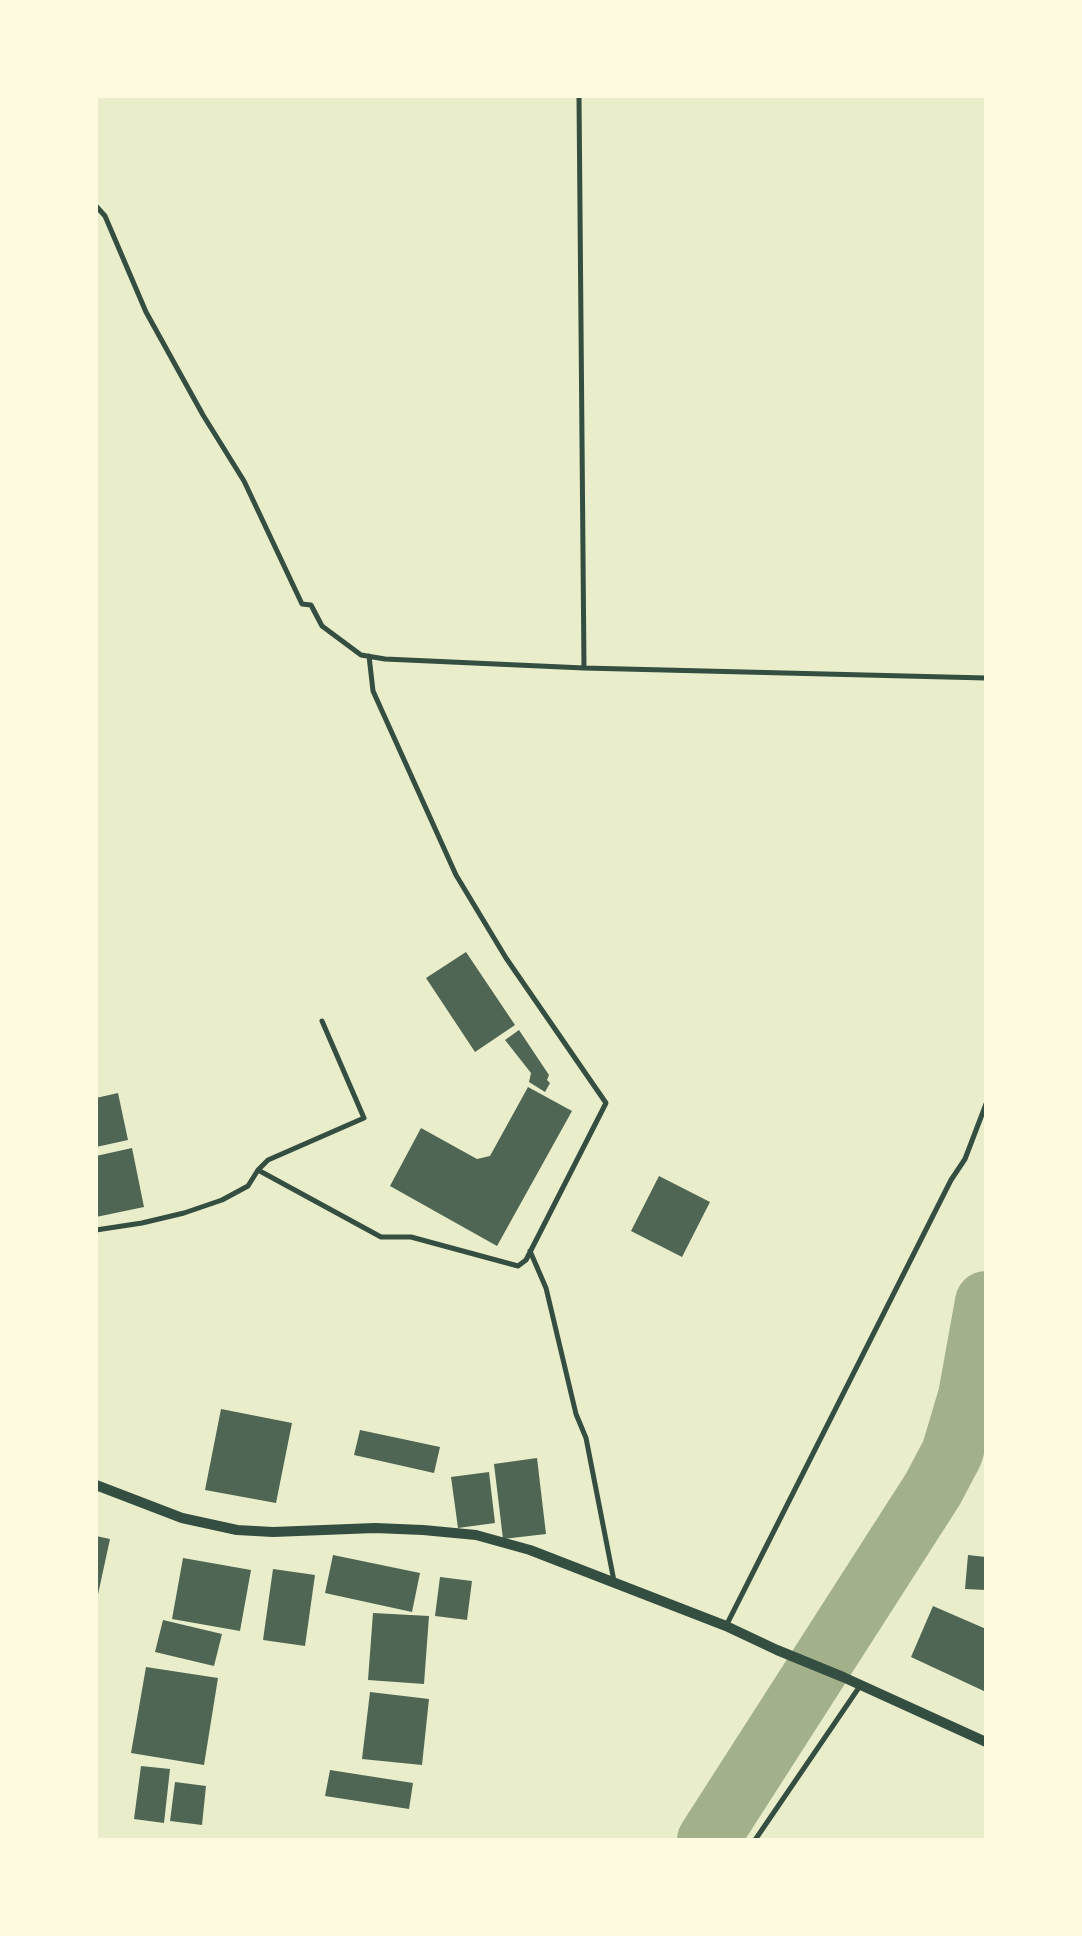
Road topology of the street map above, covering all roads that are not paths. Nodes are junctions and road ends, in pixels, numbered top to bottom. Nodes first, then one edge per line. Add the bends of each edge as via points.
1 (579, 96) edge
2 (96, 206) edge
3 (368, 656) junction
4 (584, 668) junction
5 (986, 678) edge
6 (322, 1021) dead end
7 (986, 1104) edge
8 (258, 1170) junction
9 (96, 1230) edge
10 (530, 1251) junction
11 (96, 1485) edge
12 (614, 1581) junction
13 (726, 1626) junction
14 (860, 1686) junction
15 (986, 1742) edge
16 (755, 1840) edge

1 - 4 street
2 - 3 street via 105,216 146,312 244,481 302,604 311,604 322,626 361,655
3 - 4 street
3 - 10 street via 373,691 456,875 506,958 606,1103
4 - 5 street
6 - 8 street via 364,1118 268,1160
7 - 13 street via 965,1159 951,1180
8 - 9 street via 248,1186 222,1200 176,1215
8 - 10 street via 381,1237 411,1237 518,1266
10 - 12 street via 546,1288 576,1414 586,1438
11 - 12 main road via 182,1518 237,1530 274,1532 375,1528 476,1536 530,1550
12 - 13 main road
13 - 14 main road
14 - 15 main road
14 - 16 street

